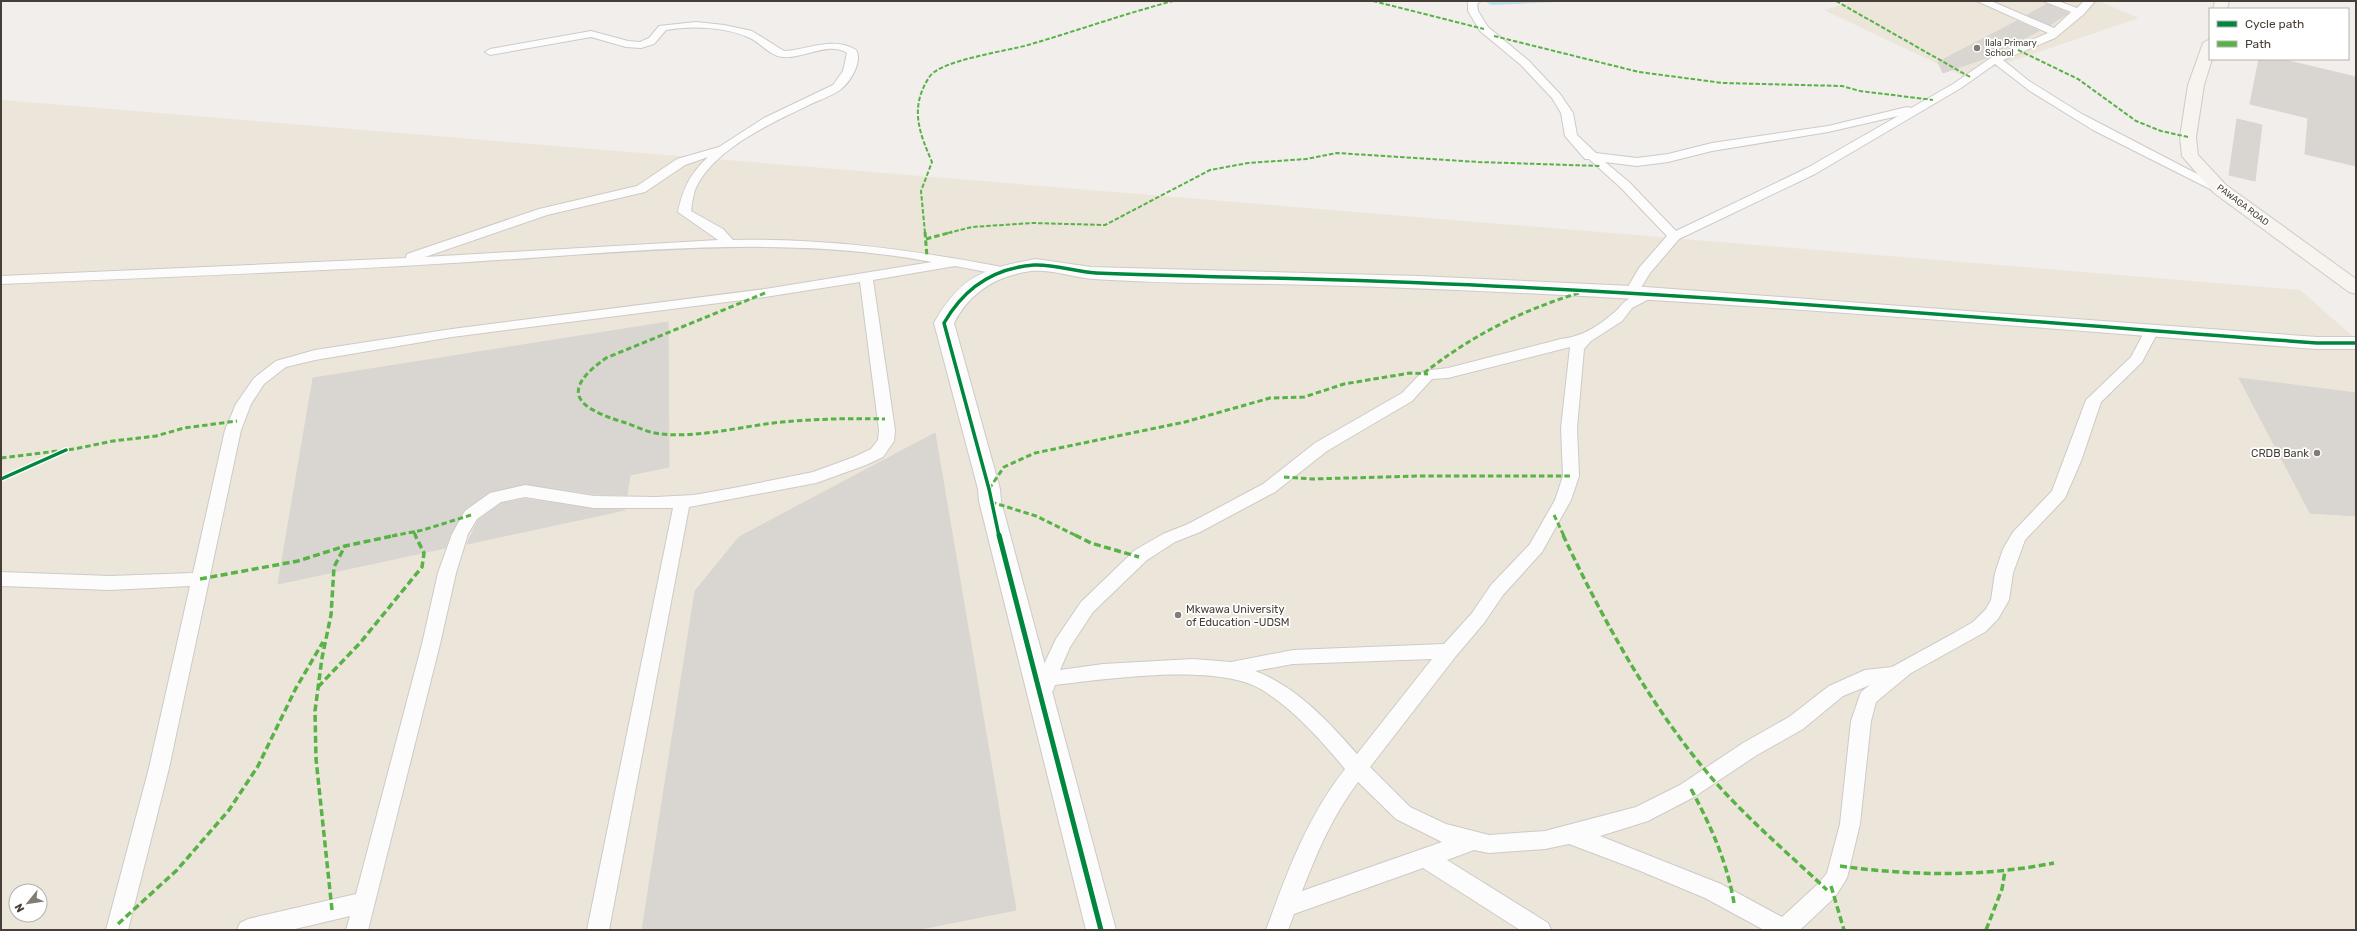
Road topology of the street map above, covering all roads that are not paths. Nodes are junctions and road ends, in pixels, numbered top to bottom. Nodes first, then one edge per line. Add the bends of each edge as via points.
1 (1476, 1) edge
2 (1982, 1) edge
3 (2048, 1) edge
4 (2090, 1) edge
5 (2080, 12) junction
6 (2055, 32) junction
7 (2209, 46) edge
8 (490, 52) dead end
9 (1996, 60) junction
10 (1916, 109) junction
11 (722, 150) junction
12 (1589, 156) junction
13 (2220, 190) junction
14 (1674, 236) junction
15 (730, 244) junction
16 (956, 262) junction
17 (393, 263) junction
18 (1002, 271) junction
19 (866, 278) junction
20 (1, 280) edge
21 (2356, 288) edge
22 (1640, 293) junction
23 (2152, 330) junction
24 (1583, 341) junction
25 (2356, 344) edge
26 (682, 502) junction
27 (1, 579) edge
28 (200, 579) junction
29 (1449, 651) junction
30 (1231, 670) junction
31 (1897, 674) junction
32 (1046, 679) junction
33 (1046, 714) junction
34 (1356, 767) junction
35 (1570, 835) junction
36 (1473, 841) junction
37 (1425, 858) junction
38 (365, 902) junction
39 (1285, 907) junction
40 (117, 930) edge
41 (248, 930) edge
42 (356, 930) edge
43 (598, 930) edge
44 (1101, 930) edge
45 (1277, 930) edge
46 (1540, 930) edge
47 (1784, 930) edge

1 - 12 lane via 1472,3 1473,11 1484,29 1525,63 1556,96 1567,113 1572,136
2 - 6 lane
3 - 5 lane
4 - 5 lane
5 - 6 lane
6 - 9 lane
7 - 13 main road, PAWAGA ROAD via 2196,85 2188,137 2190,156
8 - 11 lane via 591,34 606,35 630,45 641,45 652,41 663,28 677,25 741,31 756,37 772,50 784,54 832,47 848,48 852,52 853,64 837,87 733,140
9 - 10 lane
9 - 13 lane via 2009,72 2069,111 2124,143
10 - 12 lane via 1828,129 1712,147 1668,158 1637,162
10 - 14 lane via 1811,171
11 - 15 lane via 694,178 685,199 684,212 718,232
11 - 17 lane via 681,162 641,189 543,212
12 - 14 lane via 1625,185
13 - 21 main road, PAWAGA ROAD
14 - 22 lane via 1644,271
15 - 16 lane via 772,243 844,247
15 - 17 lane
16 - 18 lane
16 - 19 lane
17 - 20 lane
18 - 22 street via 1036,265 1091,273 1418,282
18 - 33 street via 965,293 955,303 944,323
19 - 26 lane via 887,430 886,441 877,453 816,477
19 - 28 lane via 452,333 315,355 281,364 258,381 244,404 233,430
22 - 23 street
22 - 24 lane via 1626,305 1617,318
23 - 25 street
23 - 31 lane via 2137,359 2094,400 2059,494 2019,536 2012,549 2004,573 2000,600 1992,614 1979,626
24 - 29 lane via 1577,348 1575,358 1568,428 1571,476 1563,500 1536,548 1497,590 1478,618
24 - 32 lane via 1561,344 1448,373 1424,376 1407,397 1321,447 1269,488 1200,525 1169,538 1141,555 1086,607 1062,644
26 - 38 lane via 594,502 525,491 496,497 471,515 460,534 447,573
26 - 43 lane
27 - 28 lane via 110,583
28 - 40 lane via 159,768
29 - 30 lane via 1293,657
29 - 34 lane
30 - 32 lane via 1193,667 1103,672
30 - 34 lane via 1270,685 1287,698 1323,729
31 - 35 lane via 1865,678 1836,691 1796,723 1750,749 1687,791 1641,815
31 - 47 lane via 1868,698 1861,721 1850,824 1843,859 1836,878 1827,890
32 - 33 lane
33 - 44 street
34 - 36 lane via 1404,814 1443,833
34 - 39 lane via 1337,794 1309,844
35 - 36 lane via 1521,844
35 - 47 lane via 1713,891
36 - 37 lane
37 - 39 lane
37 - 46 lane
38 - 41 lane
38 - 42 lane
39 - 45 lane

